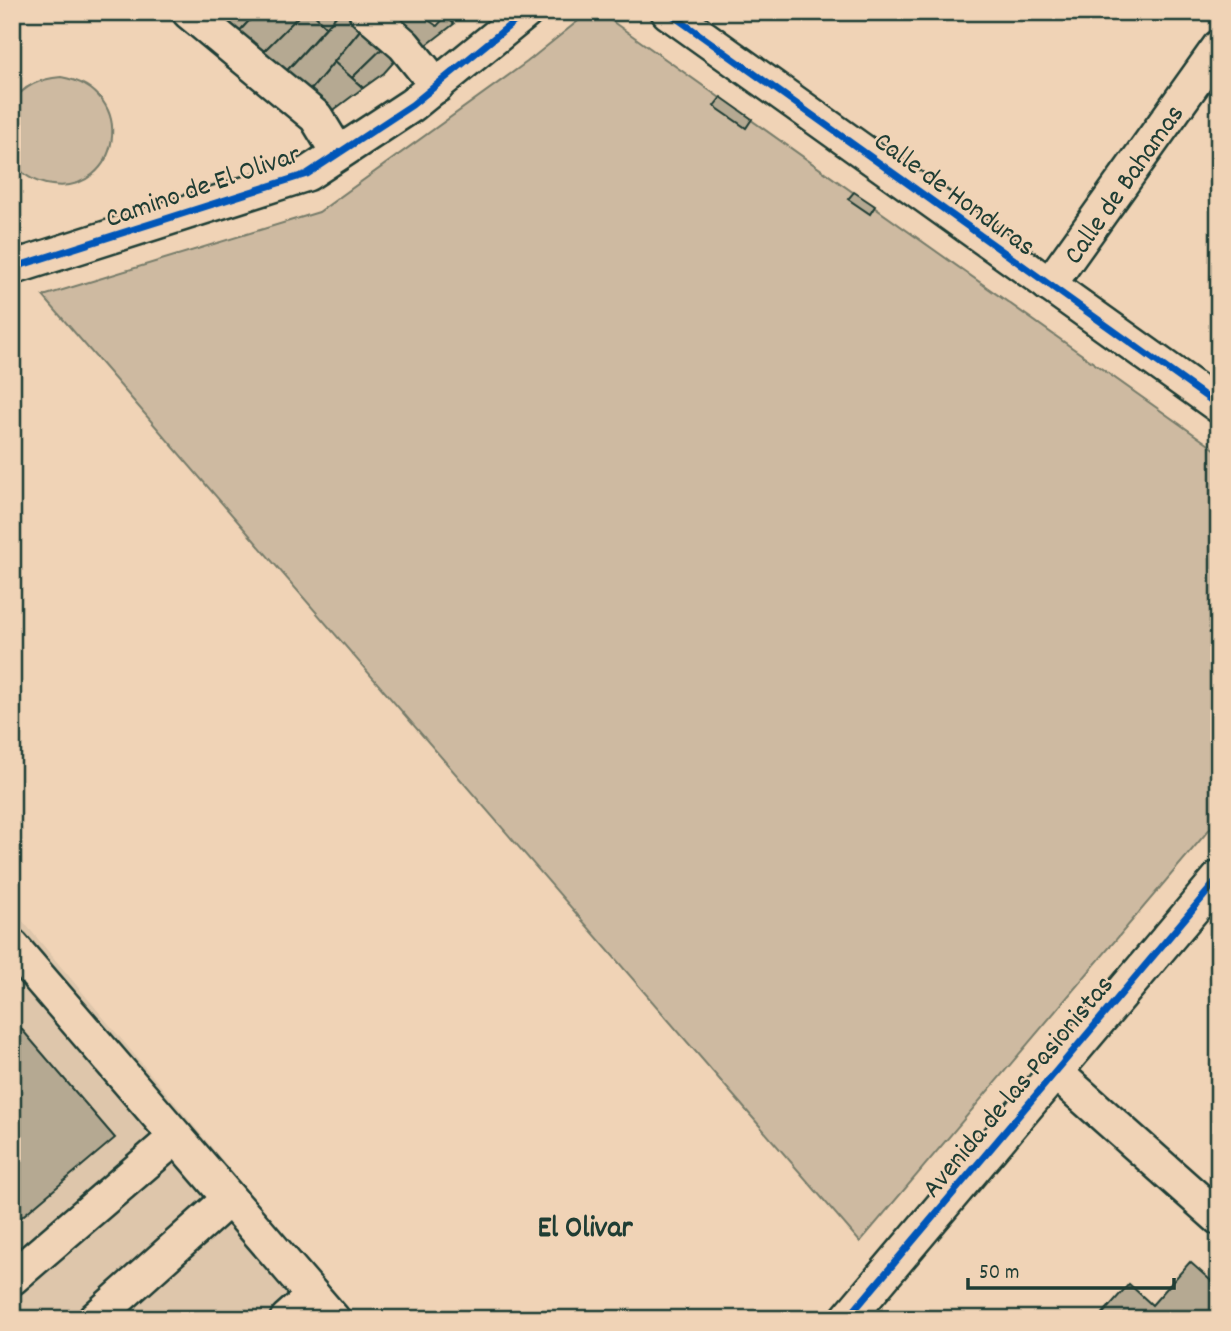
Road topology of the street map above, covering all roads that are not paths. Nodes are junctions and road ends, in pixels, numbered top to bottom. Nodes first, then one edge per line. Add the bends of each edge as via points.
1 (189, 12) edge
2 (366, 12) edge
3 (526, 12) edge
4 (668, 12) edge
5 (1219, 47) edge
6 (437, 86) junction
7 (338, 153) junction
8 (12, 268) edge
9 (1049, 285) junction
10 (1219, 406) edge
11 (1219, 878) edge
12 (12, 946) edge
13 (1054, 1071) junction
14 (176, 1137) junction
15 (229, 1199) junction
16 (1219, 1218) edge
17 (12, 1278) edge
18 (323, 1307) edge
19 (95, 1319) edge
20 (287, 1319) edge
21 (846, 1319) edge

1 - 7 street via 316,117
2 - 6 street via 404,45
3 - 6 street, Camino de El Olivar
4 - 9 street, Calle de Honduras
5 - 9 street, Calle de Bahamas
6 - 7 street, Camino de El Olivar
7 - 8 street, Camino de El Olivar via 307,174
9 - 10 street, Calle de Honduras
11 - 13 street, Avenida de las Pasionistas
12 - 14 street
13 - 16 street
13 - 21 street, Avenida de las Pasionistas
14 - 15 street
14 - 17 street
15 - 18 street
15 - 19 street
18 - 20 street

